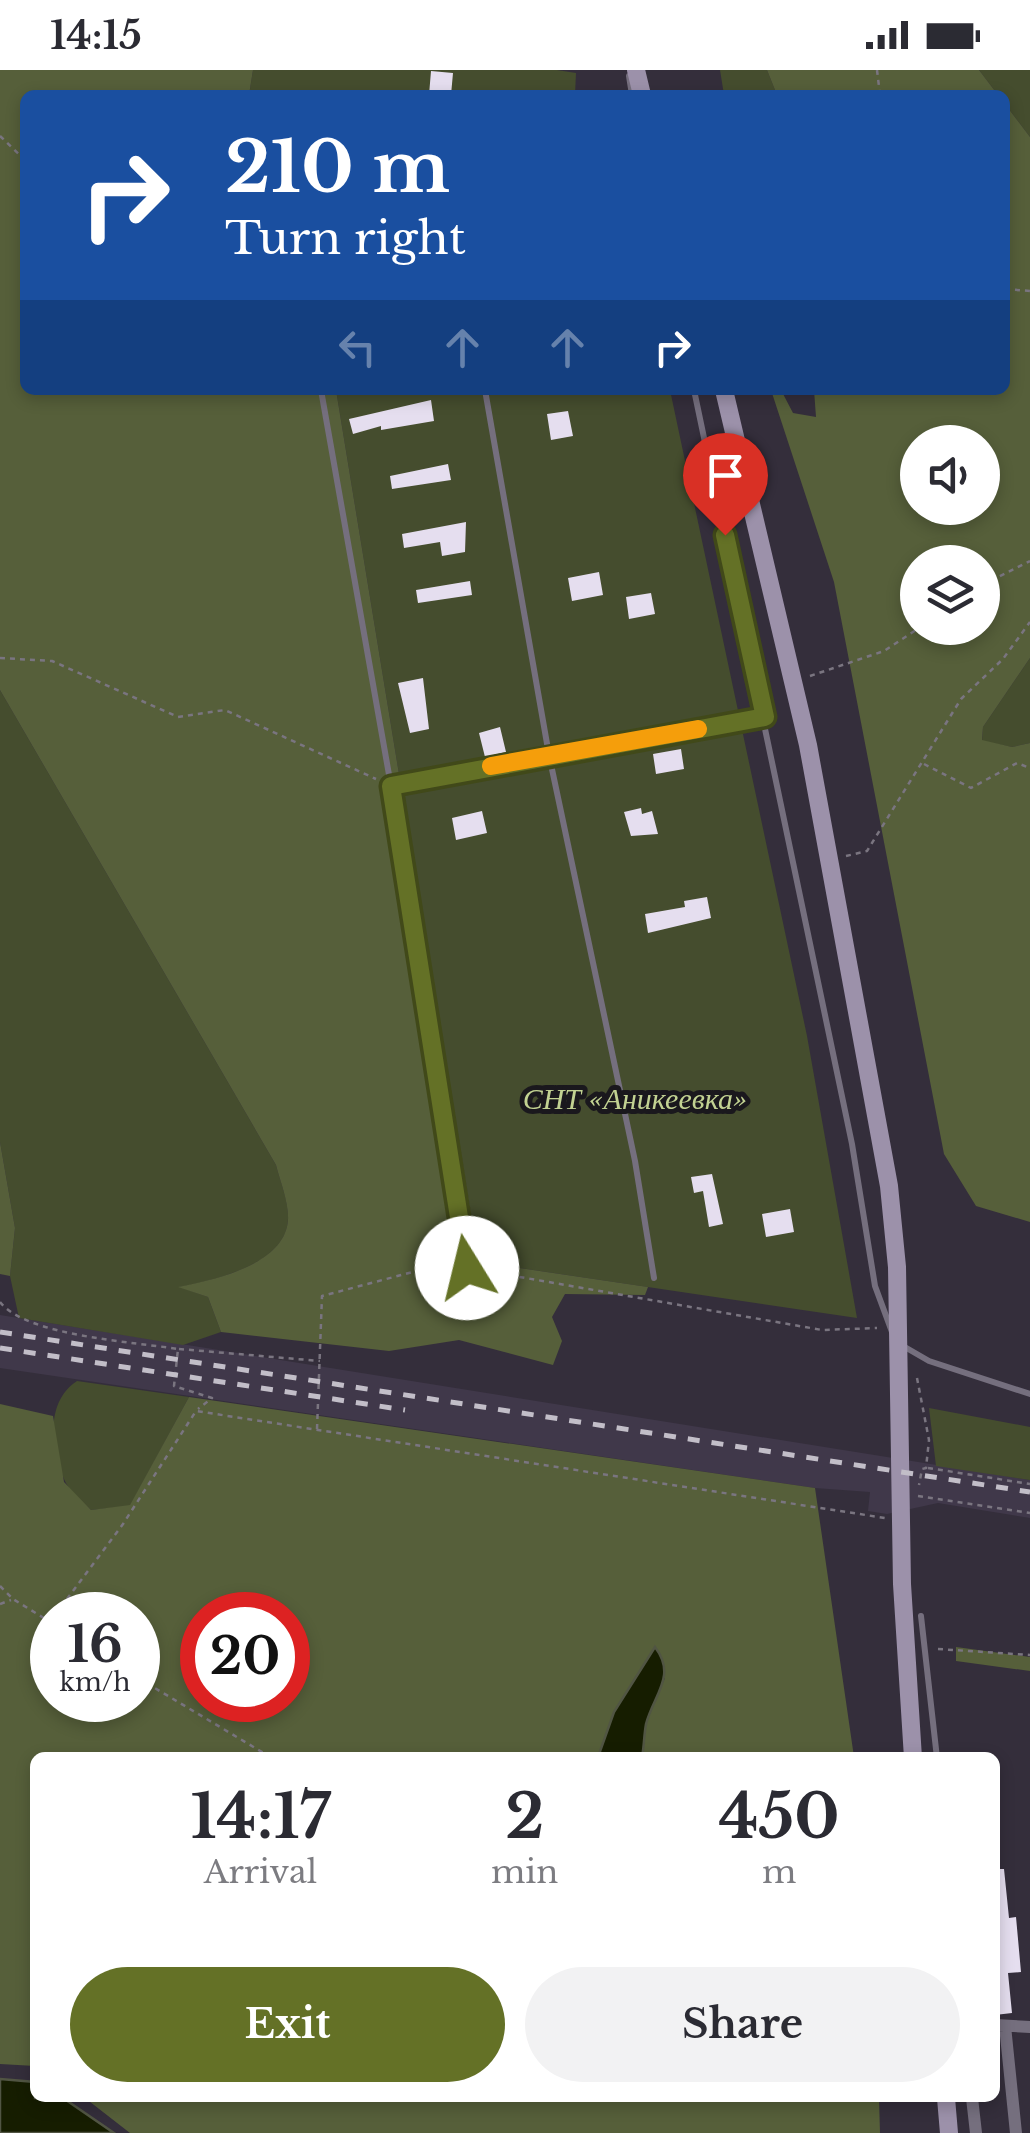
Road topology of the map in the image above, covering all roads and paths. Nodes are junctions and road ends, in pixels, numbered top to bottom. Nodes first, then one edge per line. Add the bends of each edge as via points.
1 (0, 136) edge
2 (20, 155) edge
3 (322, 395) edge
4 (486, 395) edge
5 (695, 395) edge
6 (725, 395) edge
7 (1030, 560) edge
8 (1000, 575) edge
9 (1030, 622) edge
10 (900, 640) edge
11 (0, 658) edge
12 (794, 681) junction
13 (765, 717) junction
14 (550, 755) junction
15 (922, 763) junction
16 (1030, 768) edge
17 (391, 786) junction
18 (831, 863) junction
19 (467, 1268) junction
20 (654, 1278) dead end
21 (0, 1302) edge
22 (888, 1327) junction
23 (178, 1349) junction
24 (912, 1353) junction
25 (322, 1361) junction
26 (1030, 1394) edge
27 (196, 1410) junction
28 (317, 1429) junction
29 (926, 1468) junction
30 (1030, 1484) edge
31 (917, 1496) dead end
32 (932, 1497) dead end
33 (1030, 1512) edge
34 (883, 1521) dead end
35 (0, 1586) edge
36 (73, 1592) edge
37 (12, 1600) junction
38 (0, 1604) edge
39 (30, 1609) edge
40 (921, 1616) dead end
41 (936, 1649) dead end
42 (1030, 1654) edge
43 (160, 1691) edge
44 (262, 1752) edge
45 (913, 1752) edge
46 (935, 1752) edge
47 (1000, 2026) edge
48 (1030, 2027) edge
49 (946, 2102) edge
50 (972, 2102) edge
51 (950, 2133) edge
52 (976, 2133) edge
53 (1016, 2133) edge

1 - 2 path
3 - 17 lane
4 - 14 lane
5 - 13 lane
6 - 12 street
7 - 8 path
9 - 15 path via 961,700
10 - 12 path
11 - 17 path via 52,661 178,717 225,710
12 - 18 street
13 - 14 lane
13 - 22 lane
14 - 17 lane
14 - 20 lane
15 - 16 path via 971,788 1017,763
15 - 18 path via 867,851
17 - 19 lane
18 - 45 street via 897,1267 902,1584
19 - 22 path via 822,1330
19 - 25 path via 424,1270 322,1296
21 - 23 path via 38,1325
22 - 24 lane
23 - 25 path
23 - 27 path via 174,1386 212,1398
24 - 26 lane
24 - 29 path via 929,1440
25 - 28 path
27 - 28 path
27 - 36 path
28 - 34 path
29 - 30 path
29 - 31 path
32 - 33 path
35 - 37 path
37 - 38 path
37 - 39 path
40 - 46 lane
41 - 42 path
43 - 44 path
47 - 48 street
47 - 53 street
49 - 51 street
50 - 52 street

